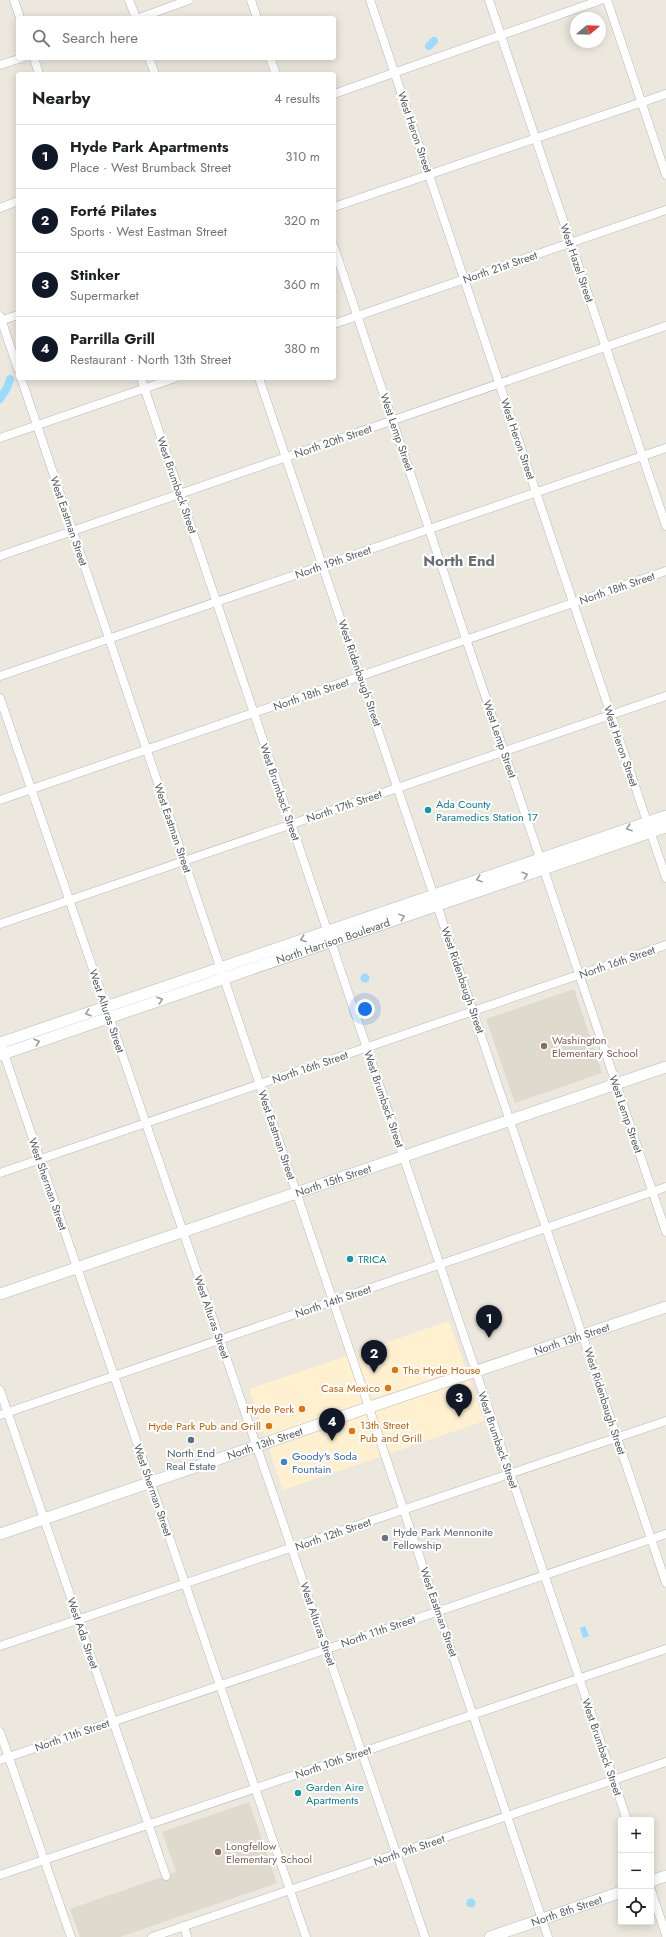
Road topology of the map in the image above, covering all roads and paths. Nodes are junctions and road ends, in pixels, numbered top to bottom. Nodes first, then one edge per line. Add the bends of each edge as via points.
1 (14, 0) edge
2 (129, 0) edge
3 (189, 0) edge
4 (251, 0) edge
5 (370, 0) edge
6 (489, 0) edge
7 (601, 0) edge
8 (607, 0) edge
9 (19, 16) edge
10 (135, 16) edge
11 (145, 16) edge
12 (256, 16) edge
13 (501, 35) junction
14 (16, 60) edge
15 (35, 60) edge
16 (150, 60) edge
17 (271, 60) edge
18 (0, 65) edge
19 (38, 72) edge
20 (154, 72) edge
21 (275, 72) edge
22 (395, 73) junction
23 (336, 93) edge
24 (666, 94) edge
25 (642, 102) junction
26 (535, 138) junction
27 (429, 174) junction
28 (666, 175) edge
29 (16, 202) edge
30 (336, 206) edge
31 (0, 208) edge
32 (666, 210) edge
33 (571, 243) junction
34 (336, 252) edge
35 (464, 279) junction
36 (16, 315) edge
37 (357, 316) junction
38 (1, 319) edge
39 (336, 323) edge
40 (666, 326) edge
41 (606, 347) junction
42 (16, 363) edge
43 (22, 380) edge
44 (142, 380) edge
45 (169, 380) edge
46 (260, 380) edge
47 (499, 384) junction
48 (145, 388) junction
49 (393, 420) junction
50 (37, 425) junction
51 (0, 438) edge
52 (666, 448) edge
53 (642, 456) junction
54 (286, 457) junction
55 (536, 491) junction
56 (180, 494) junction
57 (666, 526) edge
58 (429, 529) junction
59 (73, 531) junction
60 (0, 556) edge
61 (324, 566) junction
62 (666, 571) edge
63 (216, 602) junction
64 (573, 603) junction
65 (109, 639) junction
66 (467, 641) junction
67 (0, 676) edge
68 (361, 677) junction
69 (666, 696) edge
70 (0, 698) edge
71 (254, 713) junction
72 (611, 716) junction
73 (147, 750) junction
74 (504, 752) junction
75 (398, 788) junction
76 (31, 789) junction
77 (0, 800) edge
78 (666, 816) edge
79 (291, 825) junction
80 (649, 827) junction
81 (666, 827) edge
82 (185, 861) junction
83 (542, 863) junction
84 (666, 878) edge
85 (436, 899) junction
86 (70, 901) junction
87 (0, 924) edge
88 (329, 936) junction
89 (666, 945) edge
90 (222, 972) junction
91 (579, 975) junction
92 (474, 1011) junction
93 (108, 1012) junction
94 (366, 1048) junction
95 (1, 1051) edge
96 (666, 1067) edge
97 (616, 1083) junction
98 (260, 1084) junction
99 (510, 1119) junction
100 (146, 1123) junction
101 (403, 1156) junction
102 (40, 1160) junction
103 (0, 1173) edge
104 (666, 1187) edge
105 (652, 1192) junction
106 (297, 1193) junction
107 (547, 1228) junction
108 (183, 1231) junction
109 (666, 1232) edge
110 (439, 1265) junction
111 (77, 1268) junction
112 (0, 1294) edge
113 (333, 1301) junction
114 (666, 1307) edge
115 (583, 1336) junction
116 (220, 1340) junction
117 (475, 1372) junction
118 (114, 1376) junction
119 (0, 1390) edge
120 (370, 1406) junction
121 (4, 1414) edge
122 (666, 1421) edge
123 (617, 1438) junction
124 (257, 1447) junction
125 (510, 1474) junction
126 (150, 1483) junction
127 (404, 1510) junction
128 (44, 1519) junction
129 (0, 1534) edge
130 (666, 1534) edge
131 (651, 1539) junction
132 (292, 1548) junction
133 (544, 1575) junction
134 (666, 1583) edge
135 (185, 1584) junction
136 (438, 1611) junction
137 (79, 1620) junction
138 (0, 1646) edge
139 (326, 1649) junction
140 (666, 1649) edge
141 (579, 1678) junction
142 (219, 1685) junction
143 (473, 1714) junction
144 (113, 1721) junction
145 (0, 1732) edge
146 (362, 1752) junction
147 (9, 1757) junction
148 (0, 1760) edge
149 (666, 1762) edge
150 (614, 1780) junction
151 (255, 1788) junction
152 (508, 1816) junction
153 (626, 1817) edge
154 (149, 1824) junction
155 (396, 1854) junction
156 (44, 1860) junction
157 (0, 1875) edge
158 (166, 1876) dead end
159 (666, 1876) edge
160 (654, 1880) edge
161 (290, 1890) junction
162 (618, 1893) edge
163 (654, 1899) edge
164 (542, 1919) junction
165 (184, 1926) junction
166 (666, 1935) edge
167 (71, 1937) edge
168 (152, 1937) edge
169 (187, 1937) edge
170 (306, 1937) edge
171 (425, 1937) edge
172 (490, 1937) edge
173 (548, 1937) edge

1 - 9 street
2 - 10 street
3 - 11 street
4 - 12 street
5 - 22 street, West Heron Street
6 - 13 street, West Hazel Street
7 - 13 street
8 - 25 street
13 - 22 street
13 - 26 street, West Hazel Street
14 - 18 street
15 - 19 street
16 - 20 street
17 - 21 street
22 - 23 street
22 - 27 street, West Heron Street
24 - 25 street
25 - 26 street
25 - 28 street
26 - 27 street
26 - 33 street, West Hazel Street
27 - 30 street
27 - 35 street, West Heron Street
29 - 31 street
32 - 33 street, North 21st Street
33 - 35 street, North 21st Street
33 - 41 street, West Hazel Street
34 - 37 street, West Lemp Street
35 - 37 street, North 21st Street
35 - 47 street, West Heron Street
36 - 38 street
37 - 39 street, North 21st Street
37 - 49 street, West Lemp Street
38 - 42 street
40 - 41 street, North 20th Street
41 - 47 street, North 20th Street
41 - 53 street, West Hazel Street
43 - 50 street, West Eastman Street
44 - 48 street, West Brumback Street
45 - 48 street
46 - 54 street, West Ridenbaugh Street
47 - 49 street, North 20th Street
47 - 55 street, West Heron Street
48 - 50 street
48 - 56 street, West Brumback Street
49 - 54 street, North 20th Street
49 - 58 street, West Lemp Street
50 - 51 street
50 - 59 street, West Eastman Street
52 - 53 street, North 19th Street
53 - 55 street, North 19th Street
53 - 57 street, West Hazel Street
54 - 56 street, North 20th Street
54 - 61 street, West Ridenbaugh Street
55 - 58 street, North 19th Street
55 - 64 street, West Heron Street
56 - 59 street, North 20th Street
56 - 63 street, West Brumback Street
58 - 61 street, North 19th Street
58 - 66 street, West Lemp Street
59 - 60 street, North 20th Street
59 - 65 street, West Eastman Street
61 - 63 street, North 19th Street
61 - 68 street, West Ridenbaugh Street
62 - 64 street, North 18th Street
63 - 65 street, North 19th Street
63 - 71 street, West Brumback Street
64 - 66 street, North 18th Street
64 - 72 street, West Heron Street
65 - 67 street, North 19th Street
65 - 73 street, West Eastman Street
66 - 68 street, North 18th Street
66 - 74 street, West Lemp Street
68 - 71 street, North 18th Street
68 - 75 street, West Ridenbaugh Street
69 - 72 street, North 17th Street
70 - 76 street, West Alturas Street
71 - 73 street, North 18th Street
71 - 79 street, West Brumback Street
72 - 74 street, North 17th Street
72 - 80 street, West Heron Street
73 - 76 street, North 18th Street
73 - 82 street, West Eastman Street
74 - 75 street, North 17th Street
74 - 83 street, West Lemp Street
75 - 79 street, North 17th Street
75 - 85 street, West Ridenbaugh Street
76 - 77 street, North 18th Street
76 - 86 street, West Alturas Street
78 - 80 street, North Harrison Boulevard
79 - 82 street, North 17th Street
79 - 88 street, West Brumback Street
80 - 81 street, North Harrison Boulevard
80 - 83 street, North Harrison Boulevard
80 - 84 street, West Heron Street
82 - 86 street, North 17th Street
82 - 90 street, West Eastman Street
83 - 85 street, North Harrison Boulevard
83 - 91 street, West Lemp Street
85 - 88 street, North Harrison Boulevard
85 - 92 street, West Ridenbaugh Street
86 - 87 street, North 17th Street
86 - 93 street, West Alturas Street
88 - 90 street, North Harrison Boulevard
88 - 94 street, West Brumback Street
89 - 91 street, North 16th Street
90 - 93 street, North Harrison Boulevard
90 - 98 street, West Eastman Street
91 - 92 street, North 16th Street
91 - 97 street, West Lemp Street
92 - 94 street, North 16th Street
92 - 99 street, West Ridenbaugh Street
93 - 95 street, North Harrison Boulevard
93 - 100 street, West Alturas Street
94 - 98 street, North 16th Street
94 - 101 street, West Brumback Street
95 - 102 street, West Sherman Street
96 - 97 street, North 15th Street
97 - 99 street, North 15th Street
97 - 105 street, West Lemp Street
98 - 100 street, North 16th Street
98 - 106 street, West Eastman Street
99 - 101 street, North 15th Street
99 - 107 street, West Ridenbaugh Street
100 - 102 street, North 16th Street
100 - 108 street, West Alturas Street
101 - 106 street, North 15th Street
101 - 110 street, West Brumback Street
102 - 103 street, North 16th Street
102 - 111 street, West Sherman Street
104 - 105 street, North 14th Street
105 - 107 street, North 14th Street
105 - 109 street, West Lemp Street
106 - 108 street, North 15th Street
106 - 113 street, West Eastman Street
107 - 110 street, North 14th Street
107 - 115 street, West Ridenbaugh Street
108 - 111 street, North 15th Street
108 - 116 street, West Alturas Street
110 - 113 street, North 14th Street
110 - 117 street, West Brumback Street
111 - 112 street, North 15th Street
111 - 118 street, West Sherman Street
113 - 116 street, North 14th Street
113 - 120 street, West Eastman Street
114 - 115 street, North 13th Street
115 - 117 street, North 13th Street
115 - 123 street, West Ridenbaugh Street
116 - 118 street, North 14th Street
116 - 124 street, West Alturas Street
117 - 120 street, North 13th Street
117 - 125 street, West Brumback Street
118 - 121 street, North 14th Street
118 - 126 street, West Sherman Street
119 - 121 street, West Ada Street
120 - 124 street, North 13th Street
120 - 127 street, West Eastman Street
121 - 128 street, West Ada Street
122 - 123 street, North 12th Street
123 - 125 street, North 12th Street
123 - 131 street, West Ridenbaugh Street
124 - 126 street, North 13th Street
124 - 132 street, West Alturas Street
125 - 127 street, North 12th Street
125 - 133 street, West Brumback Street
126 - 128 street, North 13th Street
126 - 135 street, West Sherman Street
127 - 132 street, North 12th Street
127 - 136 street, West Eastman Street
128 - 129 street, North 13th Street
128 - 137 street, West Ada Street
130 - 131 street, North 11th Street
131 - 133 street, North 11th Street
131 - 134 street, West Ridenbaugh Street
132 - 135 street, North 12th Street
132 - 139 street, West Alturas Street
133 - 136 street, North 11th Street
133 - 141 street, West Brumback Street
135 - 137 street, North 12th Street
135 - 142 street, West Sherman Street
136 - 139 street, North 11th Street
136 - 143 street, West Eastman Street
137 - 138 street, North 12th Street
137 - 144 street, West Ada Street
139 - 142 street, North 11th Street
139 - 146 street, West Alturas Street
140 - 141 street, North 10th Street
141 - 143 street, North 10th Street
141 - 150 street, West Brumback Street
142 - 144 street, North 11th Street
142 - 151 street, West Sherman Street
143 - 146 street, North 10th Street
143 - 152 street, West Eastman Street
144 - 147 street, North 11th Street
144 - 154 street, West Ada Street
145 - 147 street
146 - 151 street, North 10th Street
146 - 155 street, West Alturas Street
147 - 148 street, North 11th Street
147 - 156 street
149 - 150 street, North 9th Street
150 - 152 street, North 9th Street
150 - 153 street, West Brumback Street
151 - 154 street, North 10th Street
151 - 161 street, West Sherman Street
152 - 155 street, North 9th Street
152 - 164 street, West Eastman Street
154 - 156 street, North 10th Street
154 - 158 street, West Ada Street
155 - 161 street, North 9th Street
155 - 171 street, West Alturas Street
156 - 157 street, North 10th Street
156 - 167 street
159 - 160 street
161 - 165 street, North 9th Street
161 - 170 street, West Sherman Street
162 - 164 street, North 8th Street
163 - 166 street
164 - 172 street, North 8th Street
164 - 173 street, West Eastman Street
165 - 168 street, North 9th Street
165 - 169 street

